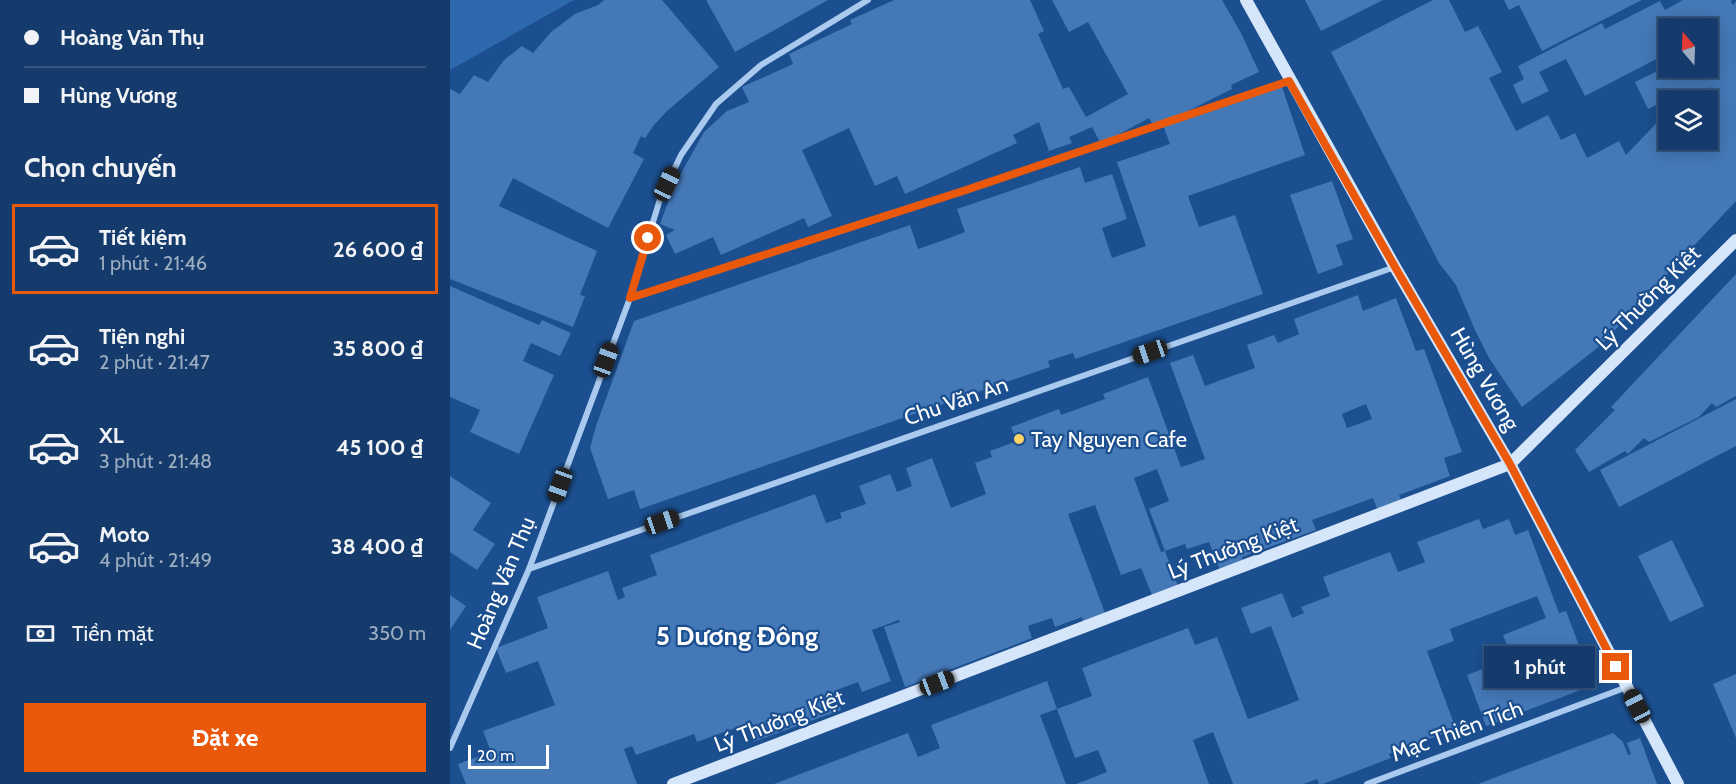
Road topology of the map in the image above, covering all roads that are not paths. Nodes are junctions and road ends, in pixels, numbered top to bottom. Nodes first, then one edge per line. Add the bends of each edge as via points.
1 (868, 0) edge
2 (1246, 0) edge
3 (1289, 81) junction
4 (1736, 240) edge
5 (1395, 267) junction
6 (630, 298) junction
7 (1510, 464) junction
8 (529, 569) junction
9 (1627, 687) junction
10 (450, 748) edge
11 (673, 784) edge
12 (1367, 784) edge
13 (1678, 784) edge

1 - 6 street, Hoàng Văn Thụ via 761,64 716,104 681,155 660,199
2 - 3 street, Hùng Vương
3 - 5 street, Hùng Vương
3 - 6 street
4 - 7 street, Lý Thường Kiệt
5 - 7 street, Hùng Vương
5 - 8 street, Chu Văn An
6 - 8 street, Hoàng Văn Thụ
7 - 9 street, Hùng Vương
7 - 11 street, Lý Thường Kiệt
8 - 10 street, Hoàng Văn Thụ
9 - 12 street, Mạc Thiên Tích
9 - 13 street, Hùng Vương

